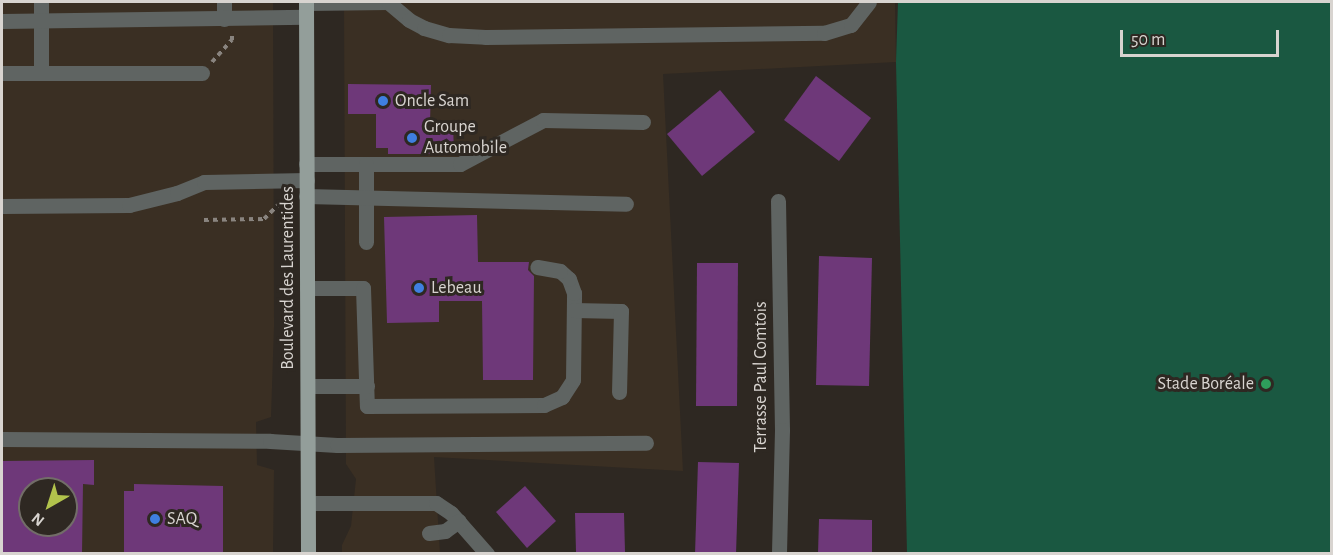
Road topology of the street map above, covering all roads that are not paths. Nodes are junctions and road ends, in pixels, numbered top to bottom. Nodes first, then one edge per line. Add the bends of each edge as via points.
1 (41, 2) edge
2 (224, 2) edge
3 (389, 2) edge
4 (869, 2) edge
5 (306, 7) edge
6 (224, 19) junction
7 (2, 21) edge
8 (41, 21) junction
9 (41, 72) junction
10 (2, 73) edge
11 (202, 73) road end
12 (643, 122) dead end
13 (306, 164) junction
14 (366, 164) junction
15 (306, 188) junction
16 (366, 197) junction
17 (778, 201) dead end
18 (626, 204) dead end
19 (2, 206) edge
20 (366, 242) dead end
21 (537, 267) dead end
22 (307, 288) junction
23 (574, 310) junction
24 (308, 386) junction
25 (367, 386) junction
26 (619, 392) dead end
27 (2, 439) edge
28 (646, 443) dead end
29 (308, 444) junction
30 (308, 503) junction
31 (459, 521) junction
32 (429, 533) dead end
33 (308, 554) edge
34 (487, 554) edge
35 (779, 554) edge

1 - 8 street
2 - 6 street
3 - 4 street via 416,25 438,33 507,37 824,33 851,26
3 - 5 street
5 - 6 street
5 - 13 main road, Boulevard des Laurentides
6 - 8 street
7 - 8 street
8 - 9 street
9 - 10 street
9 - 11 street
12 - 14 street via 543,120 460,164
13 - 14 street
13 - 15 main road, Boulevard des Laurentides
14 - 16 street
15 - 16 street
15 - 19 street via 204,182 129,205
15 - 22 main road, Boulevard des Laurentides
16 - 18 street
16 - 20 street
17 - 35 street, Terrasse Paul Comtois via 782,430
21 - 23 street via 560,271 569,279
22 - 24 main road, Boulevard des Laurentides
22 - 25 street via 363,288
23 - 25 street via 575,374 566,393 554,402 367,406
23 - 26 street via 621,310
24 - 25 street
24 - 29 main road, Boulevard des Laurentides
27 - 29 street
28 - 29 street
29 - 30 main road, Boulevard des Laurentides
30 - 31 street via 429,501 443,506
30 - 33 main road, Boulevard des Laurentides
31 - 32 street via 445,531
31 - 34 street

